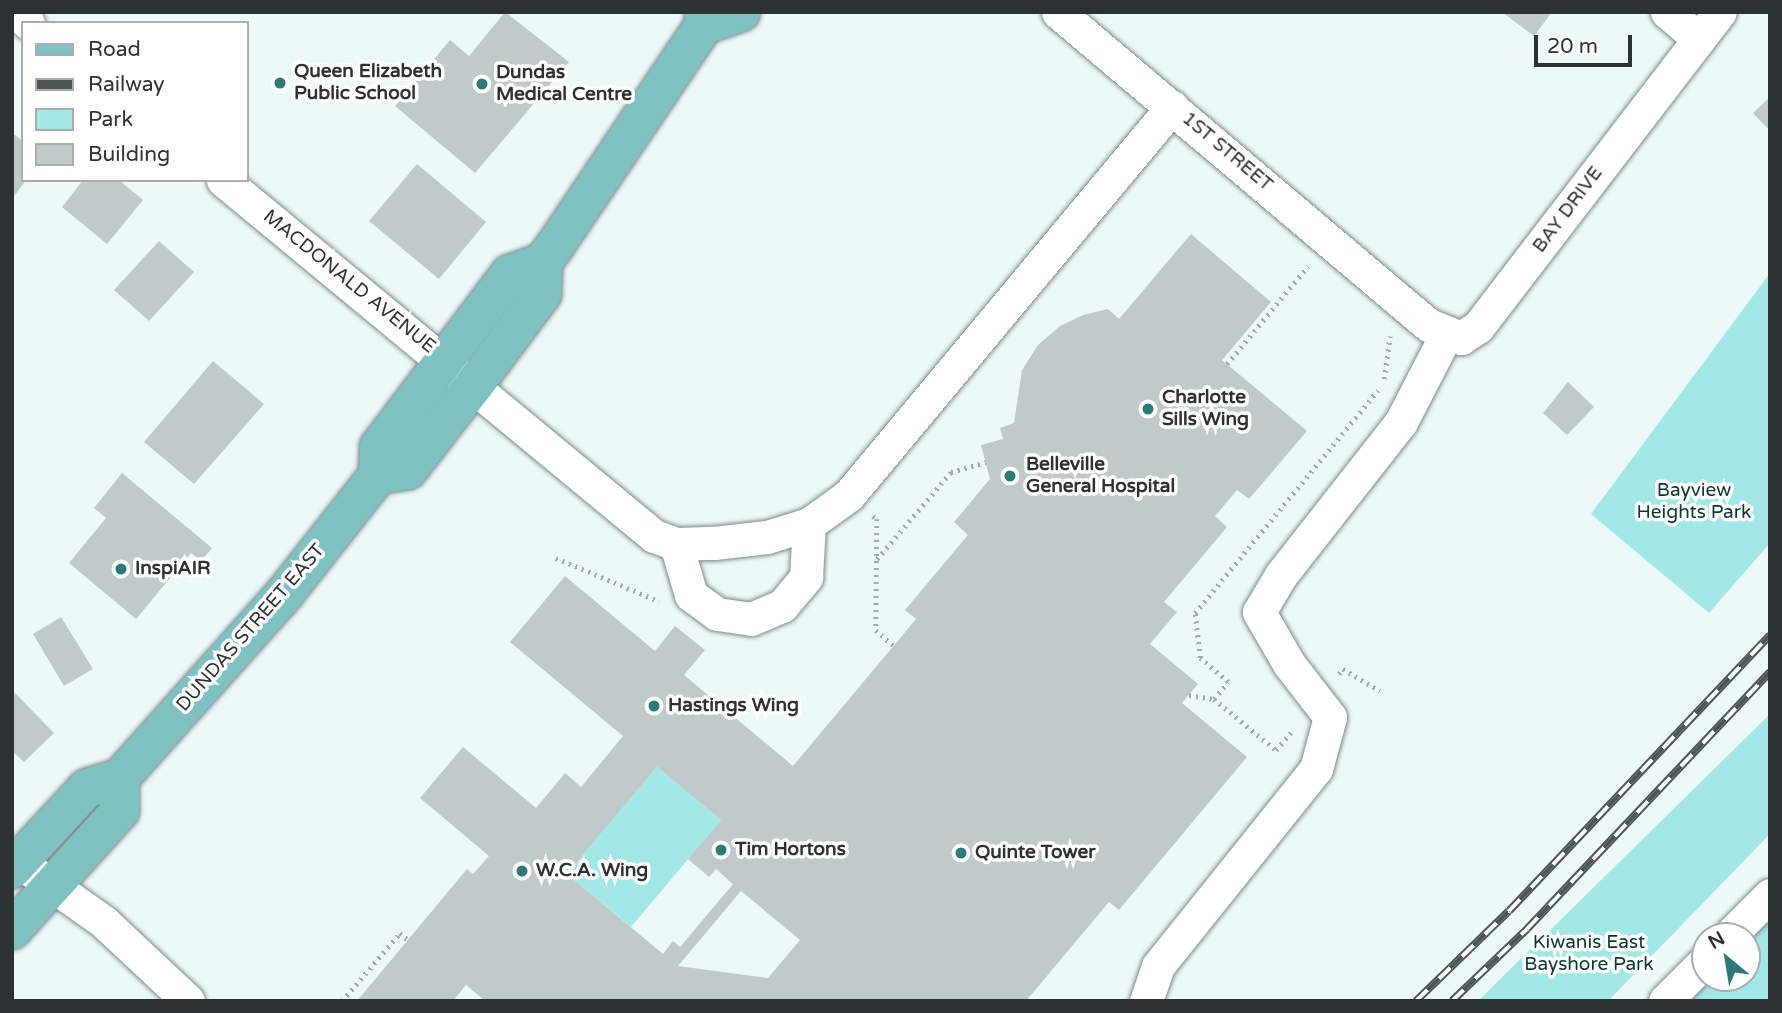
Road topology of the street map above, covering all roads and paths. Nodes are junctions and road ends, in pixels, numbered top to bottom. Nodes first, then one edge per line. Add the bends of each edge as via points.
1 (741, 12) edge
2 (1058, 12) edge
3 (1667, 12) edge
4 (1720, 12) edge
5 (704, 18) edge
6 (1699, 39) junction
7 (1172, 107) junction
8 (225, 182) edge
9 (1331, 239) junction
10 (543, 262) junction
11 (1396, 293) junction
12 (1446, 335) junction
13 (445, 360) junction
14 (1227, 364) dead end
15 (474, 384) junction
16 (986, 462) dead end
17 (378, 475) junction
18 (849, 495) junction
19 (809, 524) junction
20 (676, 544) junction
21 (556, 558) dead end
22 (877, 560) junction
23 (663, 603) dead end
24 (894, 646) dead end
25 (1380, 691) dead end
26 (1189, 695) dead end
27 (1214, 699) junction
28 (1317, 701) junction
29 (120, 778) junction
30 (14, 863) edge
31 (52, 886) junction
32 (1770, 895) edge
33 (1743, 922) edge
34 (12, 930) edge
35 (408, 940) dead end
36 (1691, 975) edge
37 (188, 1001) edge
38 (342, 1001) edge
39 (1146, 1001) edge
40 (1665, 1001) edge

1 - 5 main road
2 - 7 street, 1ST STREET
3 - 6 street
4 - 6 street, BAY DRIVE
5 - 10 main road
6 - 12 street, BAY DRIVE via 1478,327 1461,338
7 - 9 street, 1ST STREET
7 - 18 street
8 - 13 street, MACDONALD AVENUE
9 - 11 street, 1ST STREET
9 - 14 path
10 - 13 main road, DUNDAS STREET EAST via 510,274
10 - 15 main road via 542,295
11 - 12 street
11 - 27 path via 1383,384 1195,612 1194,642 1200,658 1227,682
12 - 28 street via 1401,422 1281,575 1259,612
13 - 15 street, MACDONALD AVENUE
13 - 17 main road, DUNDAS STREET EAST via 379,447
15 - 17 main road via 408,470
15 - 20 street, MACDONALD AVENUE via 654,536
16 - 22 path via 951,472
17 - 29 main road, DUNDAS STREET EAST via 282,597
18 - 19 street
18 - 22 path via 877,519
19 - 20 street via 767,537
19 - 20 street via 806,577 782,606 751,619 716,614 691,595
21 - 23 path
22 - 24 path via 876,630
25 - 28 path via 1343,669
26 - 27 path
27 - 28 path via 1276,750
28 - 39 street via 1330,717 1316,769 1158,966
29 - 30 main road via 87,788
29 - 31 main road via 120,811
30 - 31 street
31 - 34 main road
31 - 37 street via 104,922
32 - 33 street
35 - 38 path via 400,933
36 - 40 street

